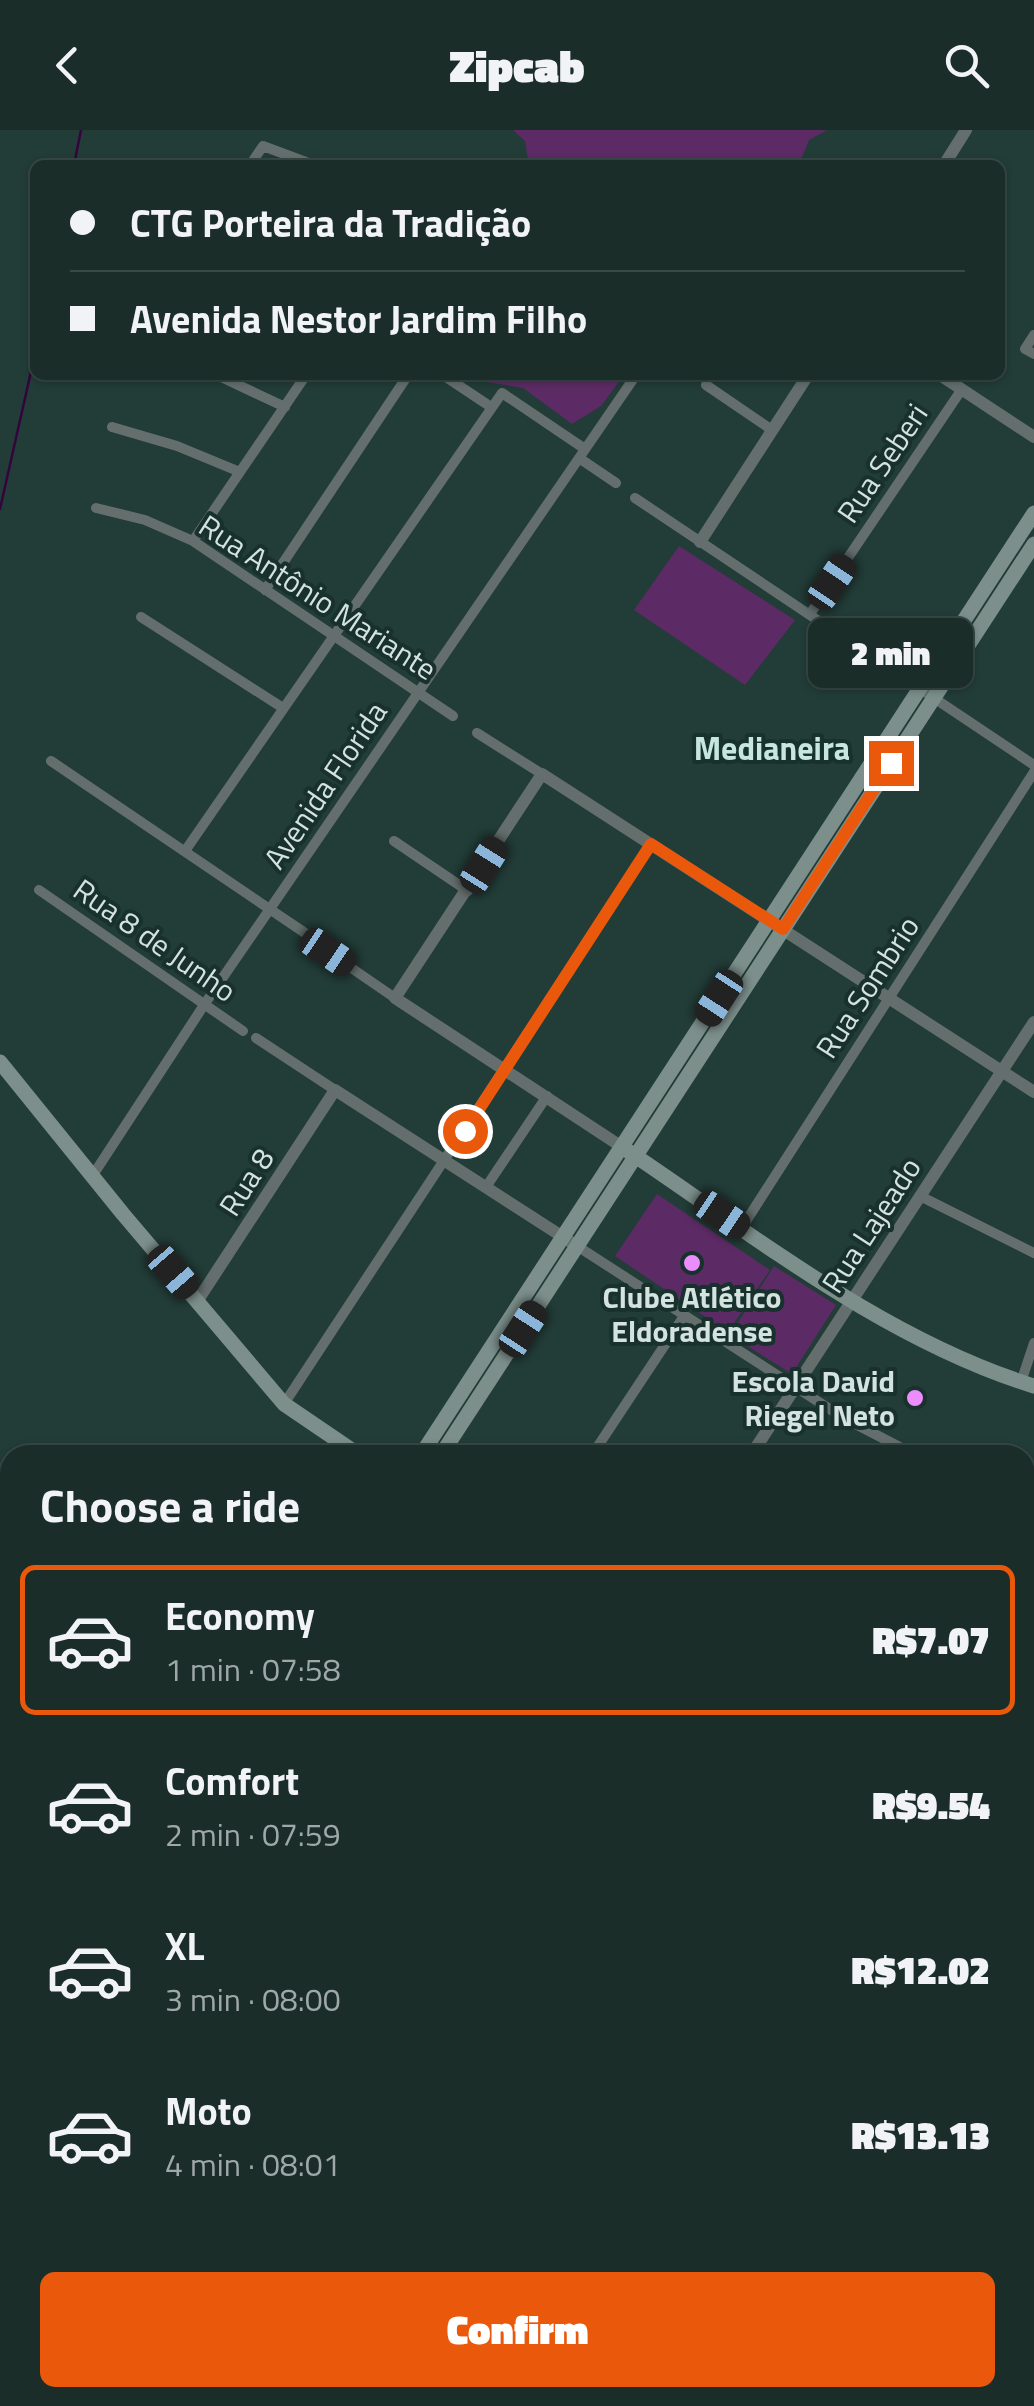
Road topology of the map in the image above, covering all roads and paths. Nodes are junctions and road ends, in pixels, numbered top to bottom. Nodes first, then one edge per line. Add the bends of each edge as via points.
1 (966, 130) edge
2 (253, 160) edge
3 (301, 160) edge
4 (947, 160) edge
5 (1034, 335) edge
6 (1034, 354) edge
7 (227, 380) edge
8 (303, 380) edge
9 (405, 380) edge
10 (450, 380) edge
11 (633, 380) edge
12 (805, 380) edge
13 (948, 380) edge
14 (706, 385) dead end
15 (962, 389) junction
16 (284, 407) junction
17 (491, 408) junction
18 (112, 427) dead end
19 (772, 430) junction
20 (1034, 436) edge
21 (582, 454) junction
22 (240, 472) junction
23 (616, 483) dead end
24 (635, 498) dead end
25 (96, 508) dead end
26 (1034, 513) edge
27 (193, 541) junction
28 (700, 542) junction
29 (1034, 544) edge
30 (265, 590) junction
31 (810, 614) junction
32 (141, 617) dead end
33 (333, 635) junction
34 (418, 692) junction
35 (928, 692) junction
36 (283, 708) junction
37 (453, 716) dead end
38 (476, 732) dead end
39 (50, 761) dead end
40 (1034, 769) edge
41 (542, 774) junction
42 (394, 841) dead end
43 (651, 844) junction
44 (186, 851) junction
45 (39, 890) dead end
46 (468, 891) junction
47 (271, 909) junction
48 (776, 925) junction
49 (308, 935) dead end
50 (328, 952) dead end
51 (395, 998) junction
52 (890, 999) junction
53 (204, 1005) junction
54 (1034, 1022) edge
55 (244, 1031) dead end
56 (256, 1038) dead end
57 (0, 1062) edge
58 (505, 1070) junction
59 (1002, 1071) junction
60 (335, 1090) junction
61 (1034, 1092) edge
62 (547, 1096) junction
63 (629, 1152) junction
64 (445, 1161) junction
65 (93, 1176) junction
66 (486, 1187) junction
67 (920, 1196) junction
68 (741, 1228) junction
69 (570, 1241) junction
70 (1034, 1253) edge
71 (198, 1300) junction
72 (853, 1300) junction
73 (684, 1316) junction
74 (1034, 1343) edge
75 (1027, 1384) edge
76 (796, 1386) junction
77 (284, 1404) junction
78 (344, 1445) edge
79 (428, 1445) edge
80 (447, 1445) edge
81 (599, 1445) edge
82 (758, 1445) edge
83 (895, 1445) edge

1 - 4 street
2 - 3 street via 263,146
5 - 6 street via 1025,349
7 - 16 street
8 - 16 street
9 - 30 street
10 - 17 street
11 - 21 street, Avenida Florida
12 - 19 street
13 - 15 street
14 - 19 street
15 - 20 street
15 - 31 street, Rua Seberi
16 - 22 street
17 - 21 street via 502,393
17 - 33 street
18 - 22 street
19 - 28 street
21 - 23 street
21 - 34 street, Avenida Florida
22 - 27 street
24 - 28 street
25 - 27 street, Rua Antônio Mariante
26 - 35 main road
27 - 30 street, Rua Antônio Mariante
28 - 31 street
29 - 35 main road
30 - 33 street, Rua Antônio Mariante
31 - 35 street
32 - 36 street
33 - 34 street, Rua Antônio Mariante
33 - 36 street
34 - 37 street, Rua Antônio Mariante
34 - 47 street, Avenida Florida
35 - 40 street
35 - 48 main road
36 - 44 street
38 - 41 street
39 - 44 street
40 - 52 street, Rua Sombrio
41 - 43 street
41 - 46 street
42 - 46 street
43 - 48 street
43 - 58 street
44 - 47 street
45 - 53 street, Rua 8 de Junho
46 - 51 street
47 - 49 street
47 - 53 street, Avenida Florida
48 - 52 street
48 - 63 main road
50 - 51 street
51 - 58 street
52 - 59 street
52 - 68 street, Rua Sombrio
53 - 55 street, Rua 8 de Junho
53 - 65 street, Avenida Florida
54 - 59 street, Rua Lajeado
56 - 60 street, Rua 8 de Junho
57 - 65 main road
58 - 62 street
58 - 64 street
59 - 61 street
59 - 67 street, Rua Lajeado
60 - 64 street, Rua 8 de Junho
60 - 71 street, Rua 8
62 - 63 street
62 - 66 street
63 - 68 main road
63 - 69 main road
64 - 66 street, Rua 8 de Junho
64 - 77 street
65 - 71 main road
66 - 69 street, Rua 8 de Junho
67 - 70 street
67 - 72 street, Rua Lajeado
68 - 72 main road
69 - 73 street, Rua 8 de Junho
69 - 79 main road
69 - 80 main road
71 - 77 main road
72 - 75 main road via 950,1355
72 - 76 street, Rua Lajeado
73 - 76 street, Rua 8 de Junho
73 - 81 street
74 - 75 street
76 - 82 street, Rua Lajeado
76 - 83 street, Rua 8 de Junho
77 - 78 main road

